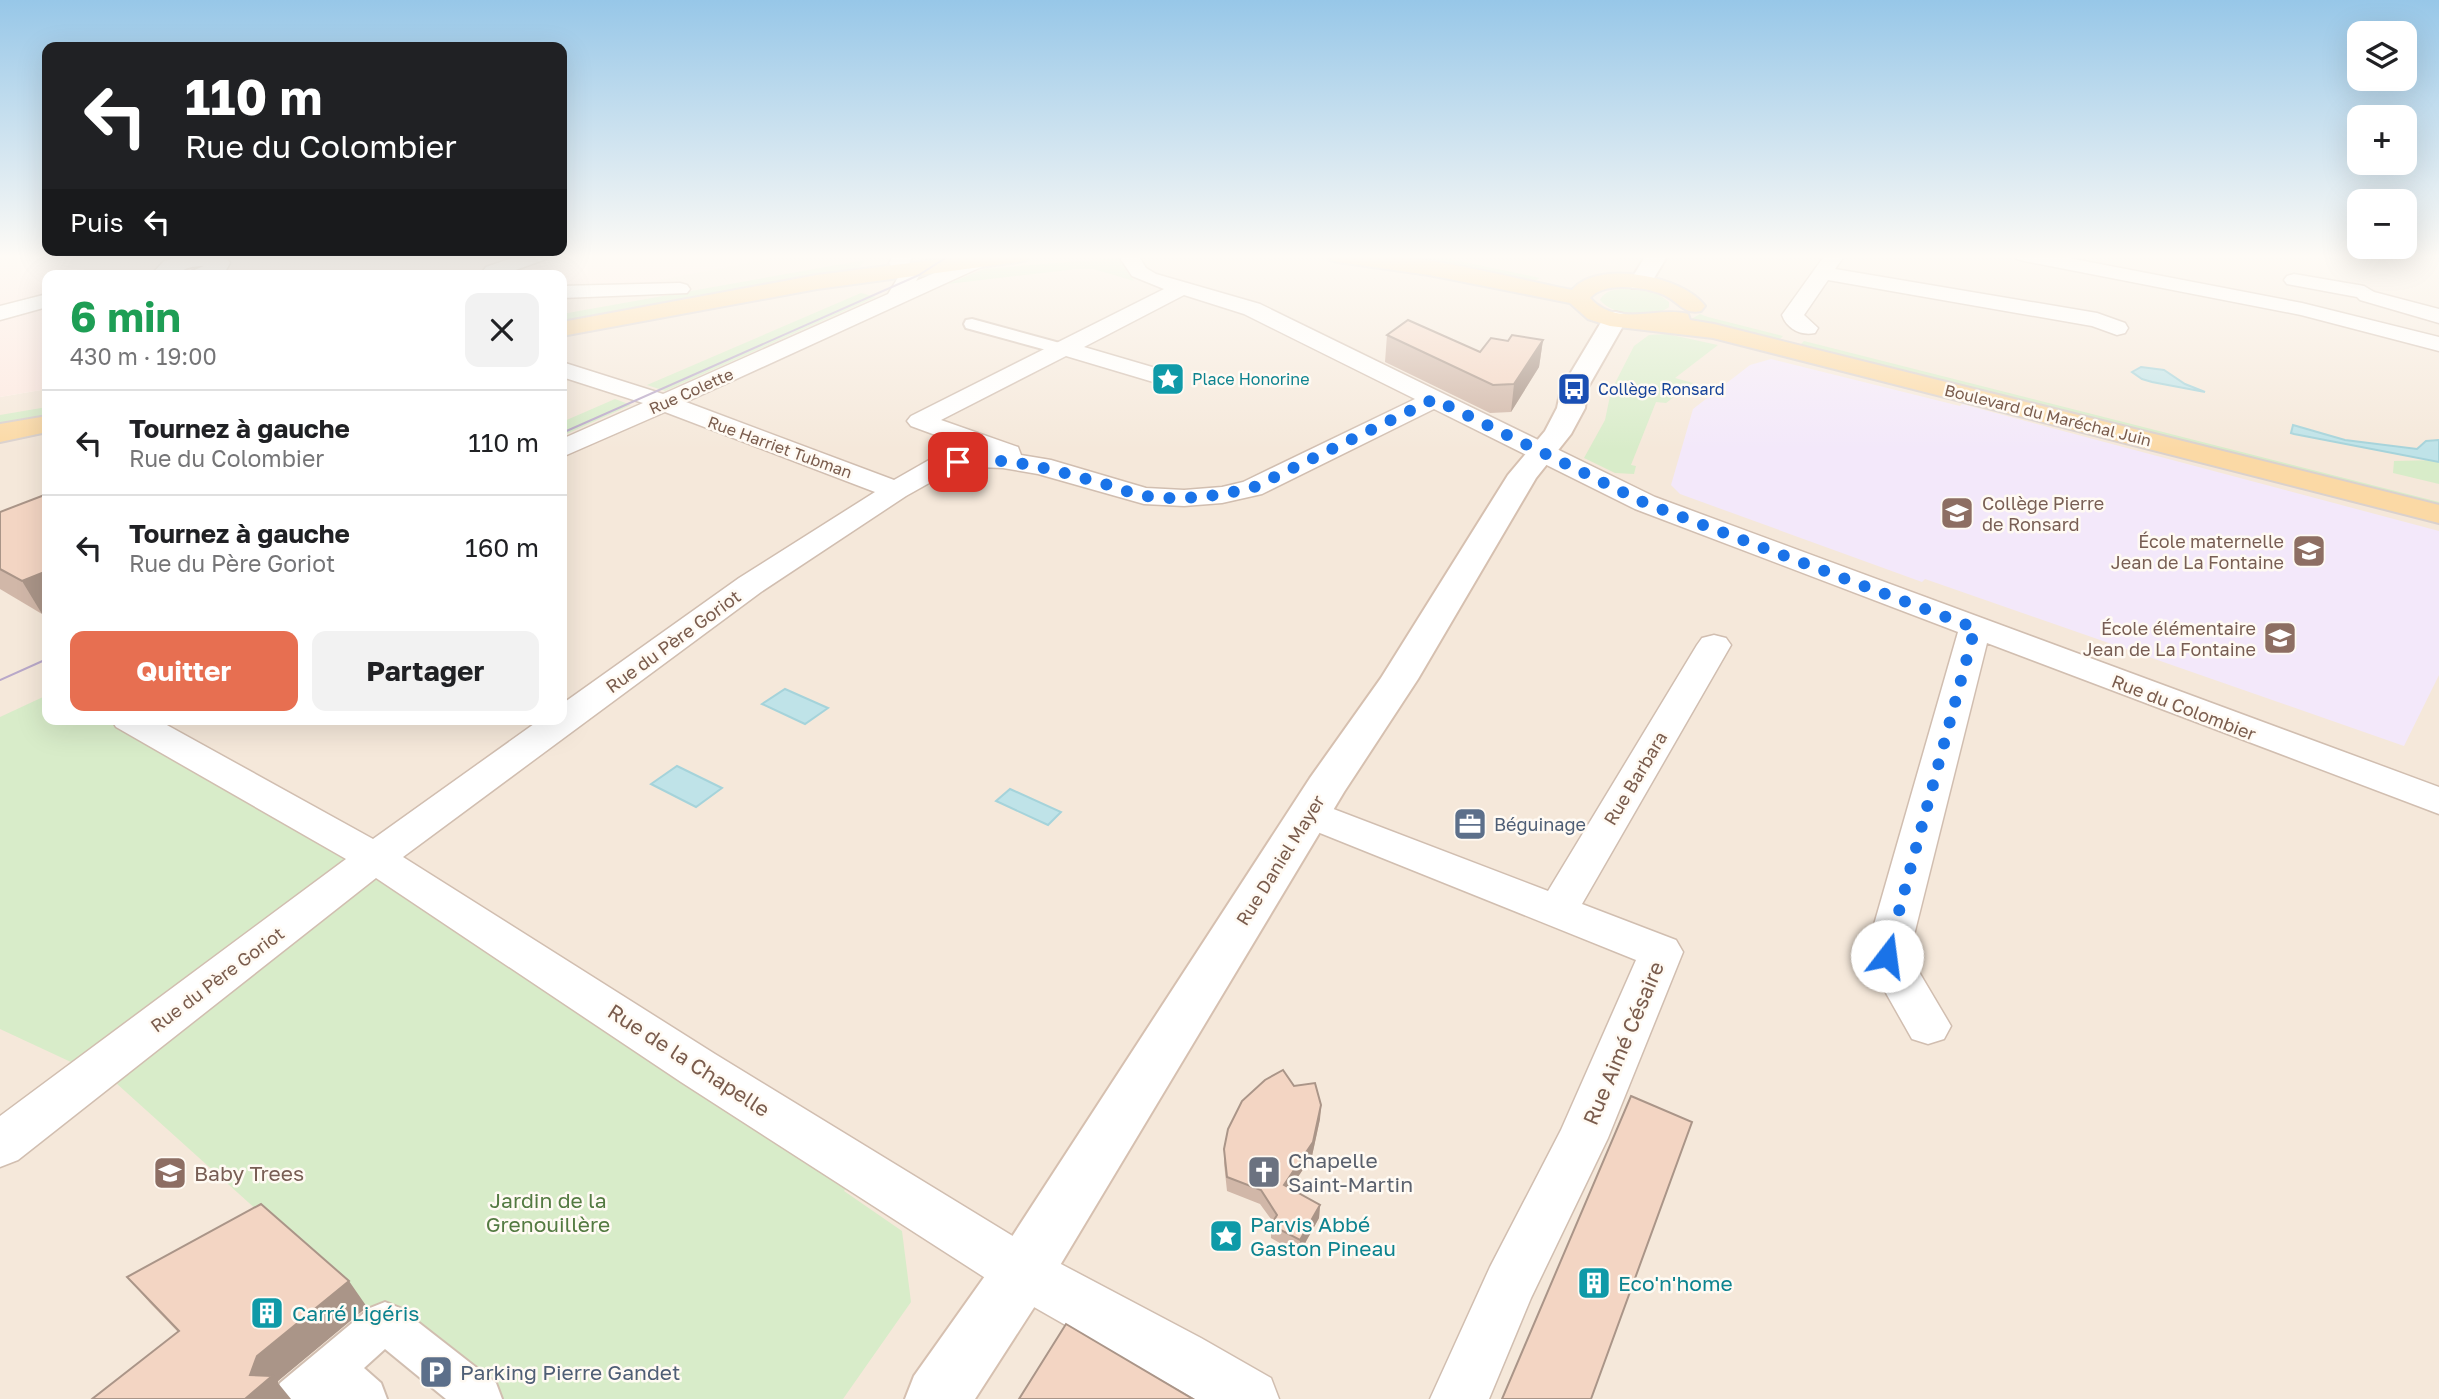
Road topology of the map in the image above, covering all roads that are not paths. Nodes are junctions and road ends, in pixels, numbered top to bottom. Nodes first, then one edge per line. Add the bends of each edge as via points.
1 (608, 320) edge
2 (846, 320) edge
3 (1118, 320) edge
4 (1275, 320) edge
5 (1614, 320) edge
6 (1628, 320) edge
7 (1668, 320) edge
8 (1748, 320) edge
9 (1796, 320) edge
10 (2098, 320) edge
11 (2345, 320) edge
12 (1656, 323) junction
13 (972, 324) dead end
14 (567, 328) edge
15 (1807, 328) dead end
16 (2117, 328) dead end
17 (2439, 344) edge
18 (1062, 349) junction
19 (567, 371) edge
20 (1168, 379) dead end
21 (1434, 399) junction
22 (664, 402) junction
23 (42, 403) edge
24 (0, 410) edge
25 (42, 425) edge
26 (946, 429) junction
27 (0, 433) edge
28 (567, 447) edge
29 (1541, 452) junction
30 (939, 466) junction
31 (1041, 467) junction
32 (895, 490) junction
33 (2439, 499) edge
34 (2439, 514) edge
35 (1975, 628) junction
36 (1714, 645) dead end
37 (567, 718) edge
38 (140, 725) edge
39 (558, 725) edge
40 (2439, 801) edge
41 (1309, 814) junction
42 (375, 858) junction
43 (1557, 911) junction
44 (1928, 1026) dead end
45 (0, 1145) edge
46 (1023, 1272) junction
47 (398, 1334) junction
48 (345, 1393) edge
49 (296, 1399) edge
50 (480, 1399) edge
51 (937, 1399) edge
52 (1250, 1399) edge
53 (1460, 1399) edge

1 - 14 main road
2 - 22 street, Rue Colette
3 - 18 street
4 - 21 street, Rue du Colombier
5 - 29 main road, Rue Daniel Mayer via 1574,389 1571,408
6 - 12 main road, Boulevard du Maréchal Juin
7 - 12 main road
8 - 33 main road, Boulevard du Maréchal Juin
9 - 15 street
10 - 16 street
11 - 17 street
12 - 34 main road, Boulevard du Maréchal Juin via 1714,331
13 - 18 street
18 - 20 street
18 - 26 street via 920,421
19 - 22 street, Rue Harriet Tubman
21 - 29 street, Rue du Colombier
21 - 31 street, Rue du Père Goriot via 1252,488 1222,495 1144,496
22 - 28 street, Rue Colette
22 - 32 street, Rue Harriet Tubman
23 - 24 main road
25 - 27 main road
26 - 30 street
26 - 31 street
29 - 35 street, Rue du Colombier via 1645,503
29 - 41 main road, Rue Daniel Mayer via 1522,475 1399,678
30 - 31 street, Rue du Père Goriot via 977,459
30 - 32 street, Rue du Père Goriot
32 - 37 street, Rue du Père Goriot via 750,585
35 - 40 street, Rue du Colombier
35 - 44 street via 1887,956
36 - 43 street, Rue Barbara
38 - 42 street, Rue de la Chapelle
39 - 42 street, Rue du Père Goriot
41 - 43 street, Rue Aimé Césaire
41 - 46 main road, Rue Daniel Mayer
42 - 45 street, Rue du Père Goriot
42 - 46 street, Rue de la Chapelle
43 - 53 street, Rue Aimé Césaire via 1661,952 1583,1138 1509,1285
46 - 51 main road, Rue Daniel Mayer
46 - 52 street, Rue de la Chapelle
47 - 48 street
47 - 49 street via 385,1322
47 - 50 street

